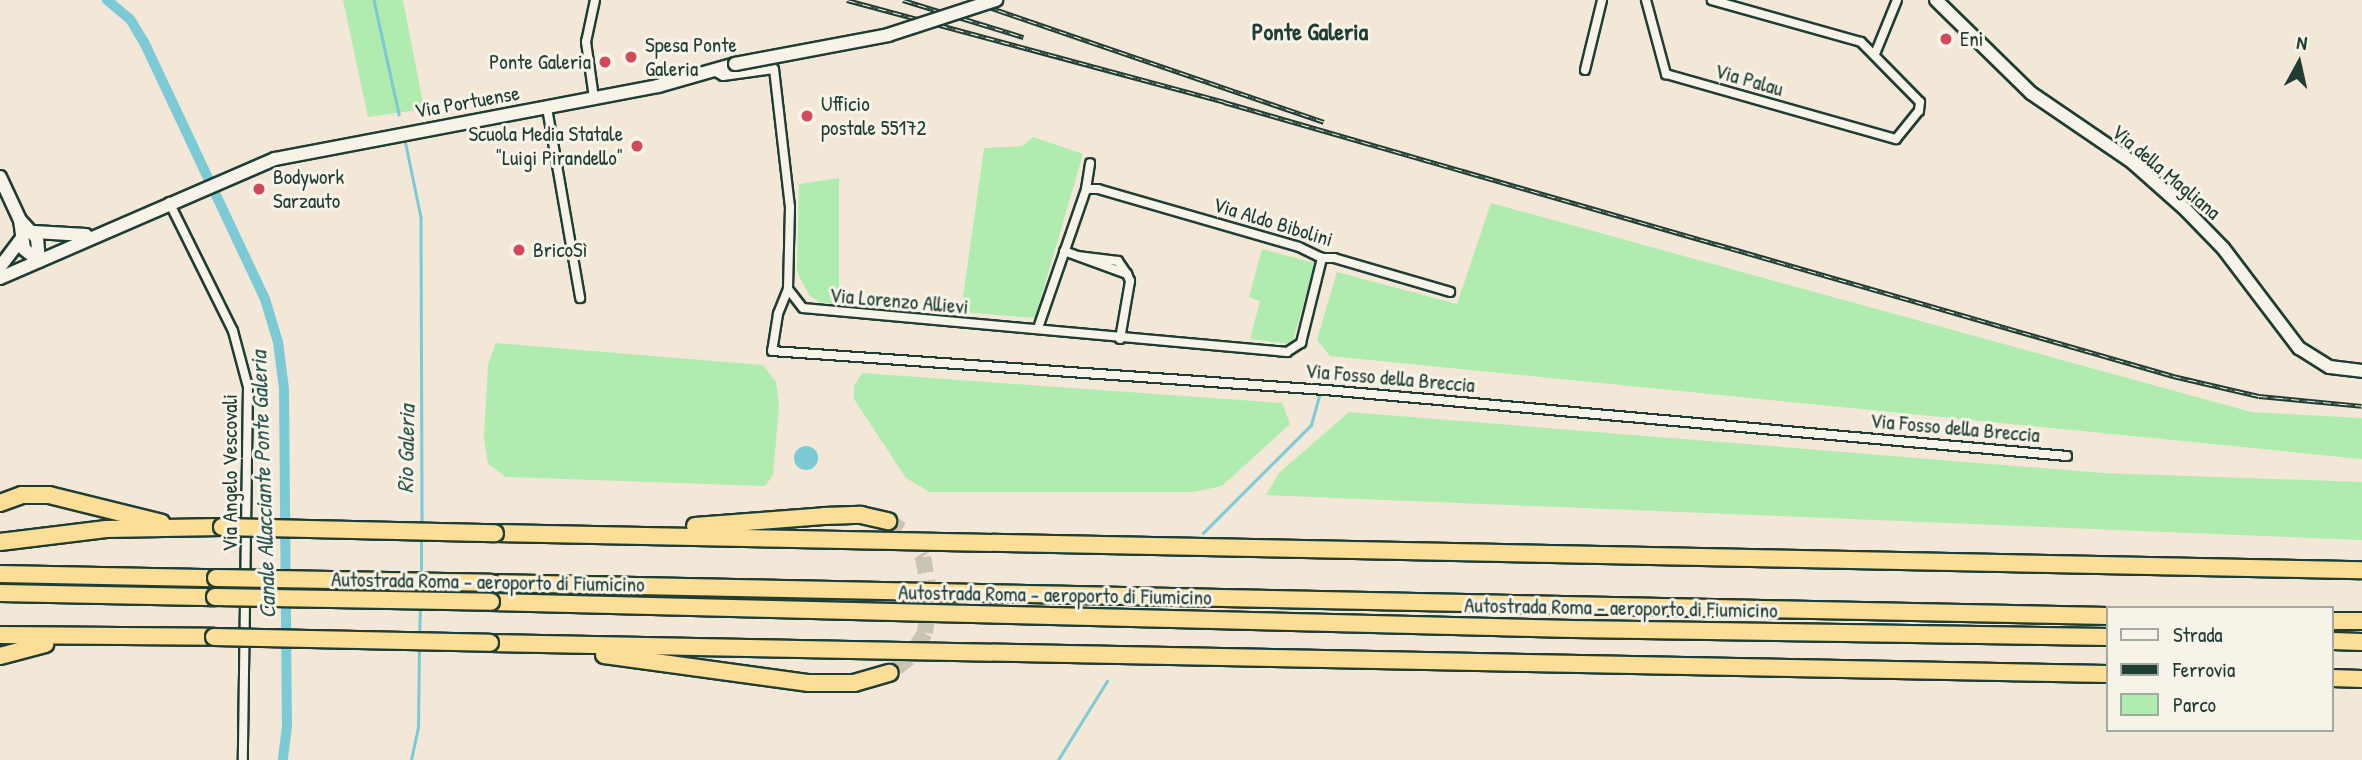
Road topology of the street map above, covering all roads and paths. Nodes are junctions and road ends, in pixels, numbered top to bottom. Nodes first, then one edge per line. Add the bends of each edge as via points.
1 (595, 0) edge
2 (996, 0) edge
3 (1602, 0) edge
4 (1646, 0) edge
5 (1712, 0) edge
6 (1897, 0) edge
7 (1936, 0) edge
8 (1875, 54) junction
9 (1585, 70) dead end
10 (715, 71) junction
11 (594, 98) junction
12 (547, 108) junction
13 (1090, 163) dead end
14 (0, 177) edge
15 (1086, 189) junction
16 (169, 202) junction
17 (20, 220) junction
18 (34, 232) junction
19 (93, 235) junction
20 (21, 239) junction
21 (1064, 251) junction
22 (1322, 258) junction
23 (39, 261) junction
24 (0, 267) edge
25 (0, 278) edge
26 (788, 289) junction
27 (1450, 292) dead end
28 (579, 298) dead end
29 (1038, 328) junction
30 (1120, 339) junction
31 (2362, 371) edge
32 (2067, 456) dead end
33 (0, 502) edge
34 (888, 521) tunnel mouth
35 (185, 528) junction
36 (612, 534) junction
37 (0, 542) edge
38 (2362, 570) edge
39 (0, 574) edge
40 (0, 593) edge
41 (2106, 616) edge
42 (2334, 621) edge
43 (2362, 621) edge
44 (0, 635) edge
45 (93, 637) junction
46 (2106, 637) edge
47 (2334, 641) edge
48 (2362, 642) edge
49 (490, 643) junction
50 (0, 656) edge
51 (890, 673) tunnel mouth
52 (2106, 674) edge
53 (2334, 678) edge
54 (2362, 679) edge
55 (243, 760) edge

1 - 11 street via 586,42
2 - 10 main road, Via Portuense, bridge via 888,35
3 - 9 street
4 - 8 street, Via Palau via 1666,74 1896,139 1906,131 1920,102
5 - 8 street via 1856,40
6 - 8 street
7 - 31 main road, Via della Magliana via 2037,98 2127,159 2186,210 2223,248 2299,348 2330,367
10 - 11 main road, Via Portuense
10 - 26 street via 723,76 774,69 790,207
11 - 12 main road, Via Portuense
12 - 16 main road, Via Portuense via 368,138 275,159
12 - 28 street
13 - 15 street
14 - 17 main road
15 - 21 street
15 - 22 street, Via Aldo Bibolini via 1299,247
16 - 19 main road, Via Portuense
16 - 55 street, Via Angelo Vescovali via 233,331 248,387
17 - 18 main road
17 - 20 main road
18 - 19 main road via 63,237
18 - 23 main road
19 - 23 main road, Via Portuense
20 - 23 main road via 26,252
20 - 24 main road
21 - 29 street
21 - 30 street via 1127,274 1130,281
22 - 27 street, Via Aldo Bibolini
22 - 30 street, Via Lorenzo Allievi via 1298,348 1287,352
23 - 25 main road, Via Portuense
26 - 29 street, Via Lorenzo Allievi via 798,305 823,312
26 - 32 street, Via Fosso della Breccia via 772,351 1316,389
29 - 30 street, Via Lorenzo Allievi
33 - 35 highway via 22,495 48,495
34 - 36 highway via 861,515 824,516 630,528
35 - 36 highway, bridge
35 - 37 highway via 106,530
36 - 38 highway
39 - 41 highway, Autostrada Roma - aeroporto di Fiumicino, bridge
40 - 46 highway, Autostrada Roma - aeroporto di Fiumicino, bridge
42 - 43 highway
44 - 45 highway
45 - 49 highway, bridge
45 - 50 highway via 29,646
47 - 48 highway
49 - 51 highway via 698,664 809,683 854,683
49 - 52 highway
53 - 54 highway

